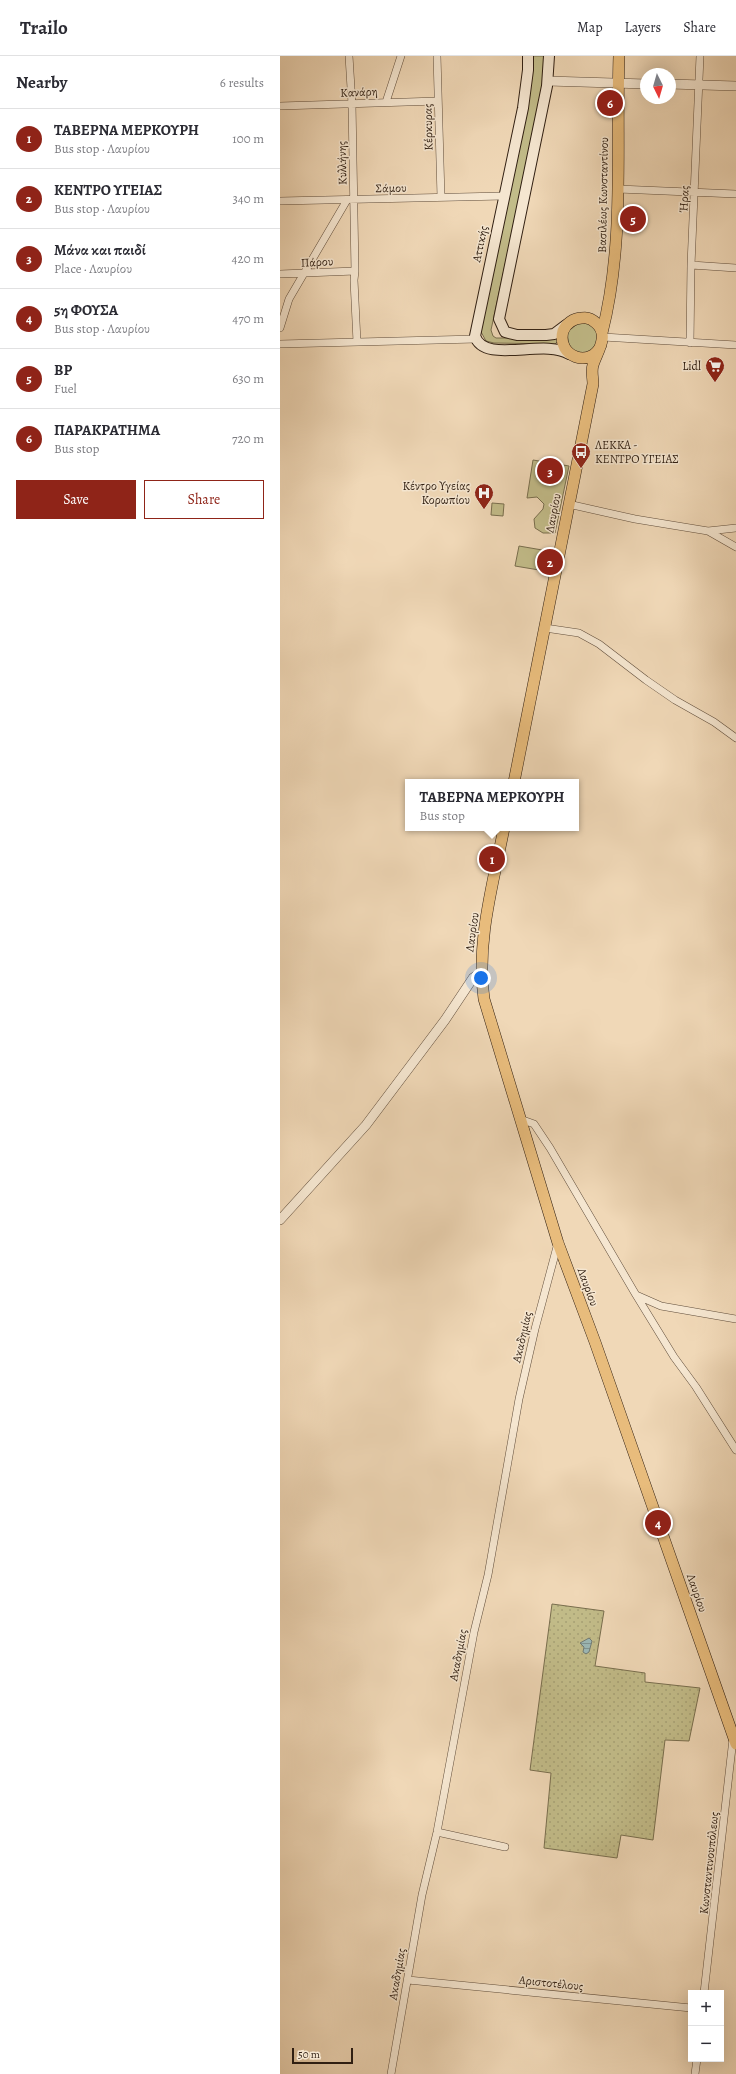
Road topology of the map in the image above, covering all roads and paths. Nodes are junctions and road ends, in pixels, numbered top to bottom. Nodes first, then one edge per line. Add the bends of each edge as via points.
1 (349, 56) edge
2 (401, 56) edge
3 (437, 56) edge
4 (528, 56) edge
5 (549, 56) edge
6 (619, 56) edge
7 (700, 56) edge
8 (548, 81) junction
9 (618, 84) junction
10 (640, 84) edge
11 (676, 84) edge
12 (698, 84) junction
13 (736, 86) edge
14 (438, 101) junction
15 (386, 102) junction
16 (352, 104) junction
17 (280, 106) edge
18 (618, 189) junction
19 (696, 192) junction
20 (736, 194) edge
21 (503, 196) junction
22 (441, 197) junction
23 (350, 200) junction
24 (280, 201) edge
25 (692, 265) junction
26 (736, 268) edge
27 (356, 271) junction
28 (280, 274) edge
29 (304, 274) junction
30 (608, 303) junction
31 (582, 318) junction
32 (566, 325) junction
33 (280, 328) edge
34 (602, 338) junction
35 (476, 339) junction
36 (357, 342) junction
37 (690, 343) junction
38 (280, 344) edge
39 (736, 345) edge
40 (574, 356) junction
41 (591, 392) junction
42 (568, 504) junction
43 (736, 528) edge
44 (708, 531) junction
45 (736, 547) edge
46 (545, 628) junction
47 (736, 738) edge
48 (515, 779) edge
49 (503, 831) edge
50 (482, 972) junction
51 (520, 1118) junction
52 (280, 1220) edge
53 (558, 1243) junction
54 (636, 1296) junction
55 (736, 1319) edge
56 (736, 1450) edge
57 (734, 1740) edge
58 (437, 1832) junction
59 (505, 1847) dead end
60 (408, 1980) junction
61 (704, 1990) edge
62 (688, 2008) edge
63 (697, 2062) edge
64 (391, 2074) edge
65 (695, 2074) edge

1 - 16 street, Κυλλήνης
2 - 15 street
3 - 14 street, Κέρκυρας
4 - 21 main road, Αττικής via 523,108
5 - 8 main road
6 - 9 main road, Βασιλέως Κωνσταντίνου
7 - 12 street, Ήρας
8 - 9 street
8 - 32 main road via 499,319 503,329 514,335 554,334
9 - 10 street
9 - 18 main road, Βασιλέως Κωνσταντίνου
11 - 12 street
12 - 13 street
12 - 19 street, Ήρας
14 - 15 street, Κανάρη
14 - 22 street, Κέρκυρας
15 - 16 street, Κανάρη
16 - 17 street, Κανάρη
16 - 23 street, Κυλλήνης
18 - 19 street
18 - 30 main road, Βασιλέως Κωνσταντίνου via 617,233
19 - 20 street
19 - 25 street, Ήρας
21 - 22 street, Σάμου
21 - 35 main road, Αττικής via 475,331
22 - 23 street, Σάμου
23 - 24 street, Σάμου
23 - 27 street, Κυλλήνης
23 - 29 street
25 - 26 street
25 - 37 street, Ήρας
27 - 29 street, Πάρου
27 - 36 street, Κυλλήνης via 354,280
28 - 29 street, Πάρου
29 - 33 street via 289,299
30 - 31 main road via 599,315
30 - 34 main road, Βασιλέως Κωνσταντίνου
31 - 32 main road
31 - 34 main road via 595,322
32 - 40 main road via 562,338 565,349
34 - 37 street
34 - 40 main road via 591,356
34 - 41 main road, Λαυρίου via 593,365
35 - 36 street
35 - 40 main road via 490,350 554,347
36 - 38 street
37 - 39 street
40 - 41 main road via 587,371
41 - 42 main road, Λαυρίου
42 - 44 street via 635,519
42 - 46 main road, Λαυρίου
43 - 44 street
44 - 45 street
46 - 47 street via 579,634 599,644 675,700
46 - 48 main road, Λαυρίου
49 - 50 main road, Λαυρίου via 482,942
50 - 51 main road, Λαυρίου via 484,999
50 - 52 street via 473,978 366,1125
51 - 53 main road, Λαυρίου
51 - 54 street via 534,1124 550,1148
53 - 57 main road, Λαυρίου
53 - 58 street, Ακαδημίας via 519,1399 488,1575 474,1632
54 - 55 street via 661,1306
54 - 56 street
57 - 61 street, Κωνσταντινουπόλεως
58 - 59 street
58 - 60 street, Ακαδημίας via 422,1895
60 - 62 street, Αριστοτέλους
60 - 64 street, Ακαδημίας
63 - 65 street

